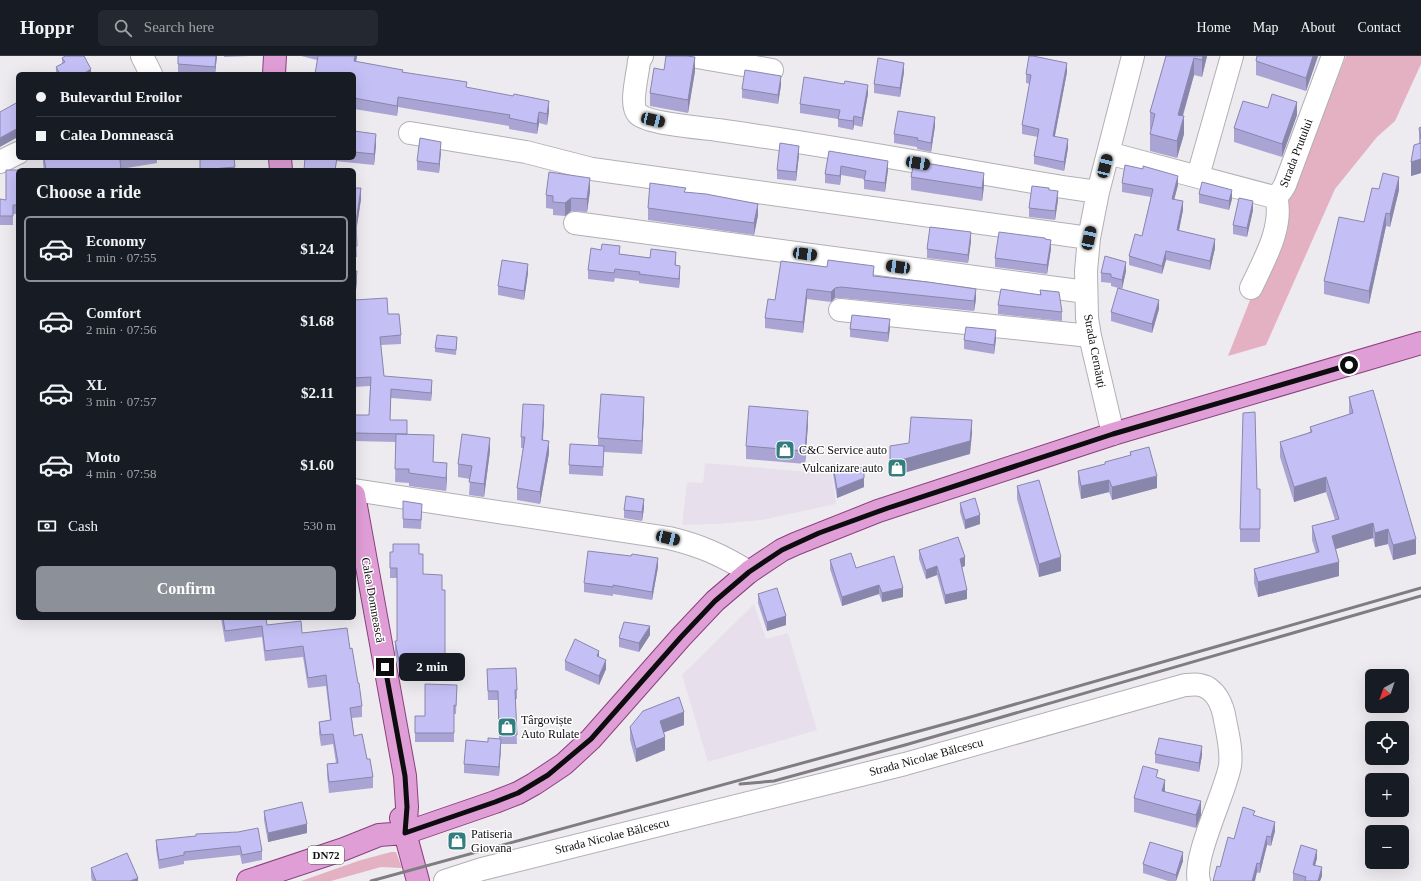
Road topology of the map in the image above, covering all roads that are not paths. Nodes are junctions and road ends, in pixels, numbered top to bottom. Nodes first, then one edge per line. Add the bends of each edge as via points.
1 (142, 56) edge
2 (274, 56) edge
3 (288, 56) edge
4 (642, 56) edge
5 (691, 56) edge
6 (1133, 56) edge
7 (1232, 56) edge
8 (1333, 56) edge
9 (772, 70) dead end
10 (150, 72) edge
11 (274, 72) edge
12 (287, 72) edge
13 (410, 133) dead end
14 (1108, 153) junction
15 (16, 154) edge
16 (0, 162) edge
17 (1198, 176) junction
18 (1098, 192) junction
19 (1276, 196) junction
20 (575, 223) dead end
21 (1089, 238) junction
22 (1251, 288) dead end
23 (1086, 292) junction
24 (840, 310) dead end
25 (1090, 336) junction
26 (1421, 344) edge
27 (1113, 434) junction
28 (356, 490) edge
29 (356, 506) edge
30 (749, 572) junction
31 (356, 573) edge
32 (405, 833) junction
33 (248, 881) edge
34 (296, 881) edge
35 (418, 881) edge
36 (445, 881) edge
37 (1199, 881) edge

1 - 10 street
2 - 11 main road
3 - 12 main road
4 - 18 street via 633,101 634,109 645,118
5 - 9 street
6 - 14 street, Strada Cernăuți
7 - 17 street
8 - 19 street, Strada Prutului via 1284,185
13 - 21 street via 526,152 592,169
14 - 17 street, Strada Prutului
14 - 18 street, Strada Cernăuți
15 - 16 street
17 - 19 street, Strada Prutului
18 - 21 street, Strada Cernăuți
19 - 22 street via 1278,220
20 - 23 street
21 - 23 street, Strada Cernăuți
23 - 25 street, Strada Cernăuți
24 - 25 street
25 - 27 street, Strada Cernăuți
26 - 27 main road, DN72
27 - 30 main road, DN72 via 819,533 782,550
28 - 30 street via 668,538 713,552
29 - 32 main road, Calea Domnească via 405,776
30 - 32 main road, DN72 via 715,601 591,739 553,772 518,793
31 - 32 main road, Calea Domnească
32 - 33 main road, DN72 via 380,835
32 - 34 main road, DN72 via 384,848
32 - 35 main road
36 - 37 street, Strada Nicolae Bălcescu via 497,865 905,764 1185,685 1200,685 1210,688 1223,710 1230,765 1205,840 1199,867

